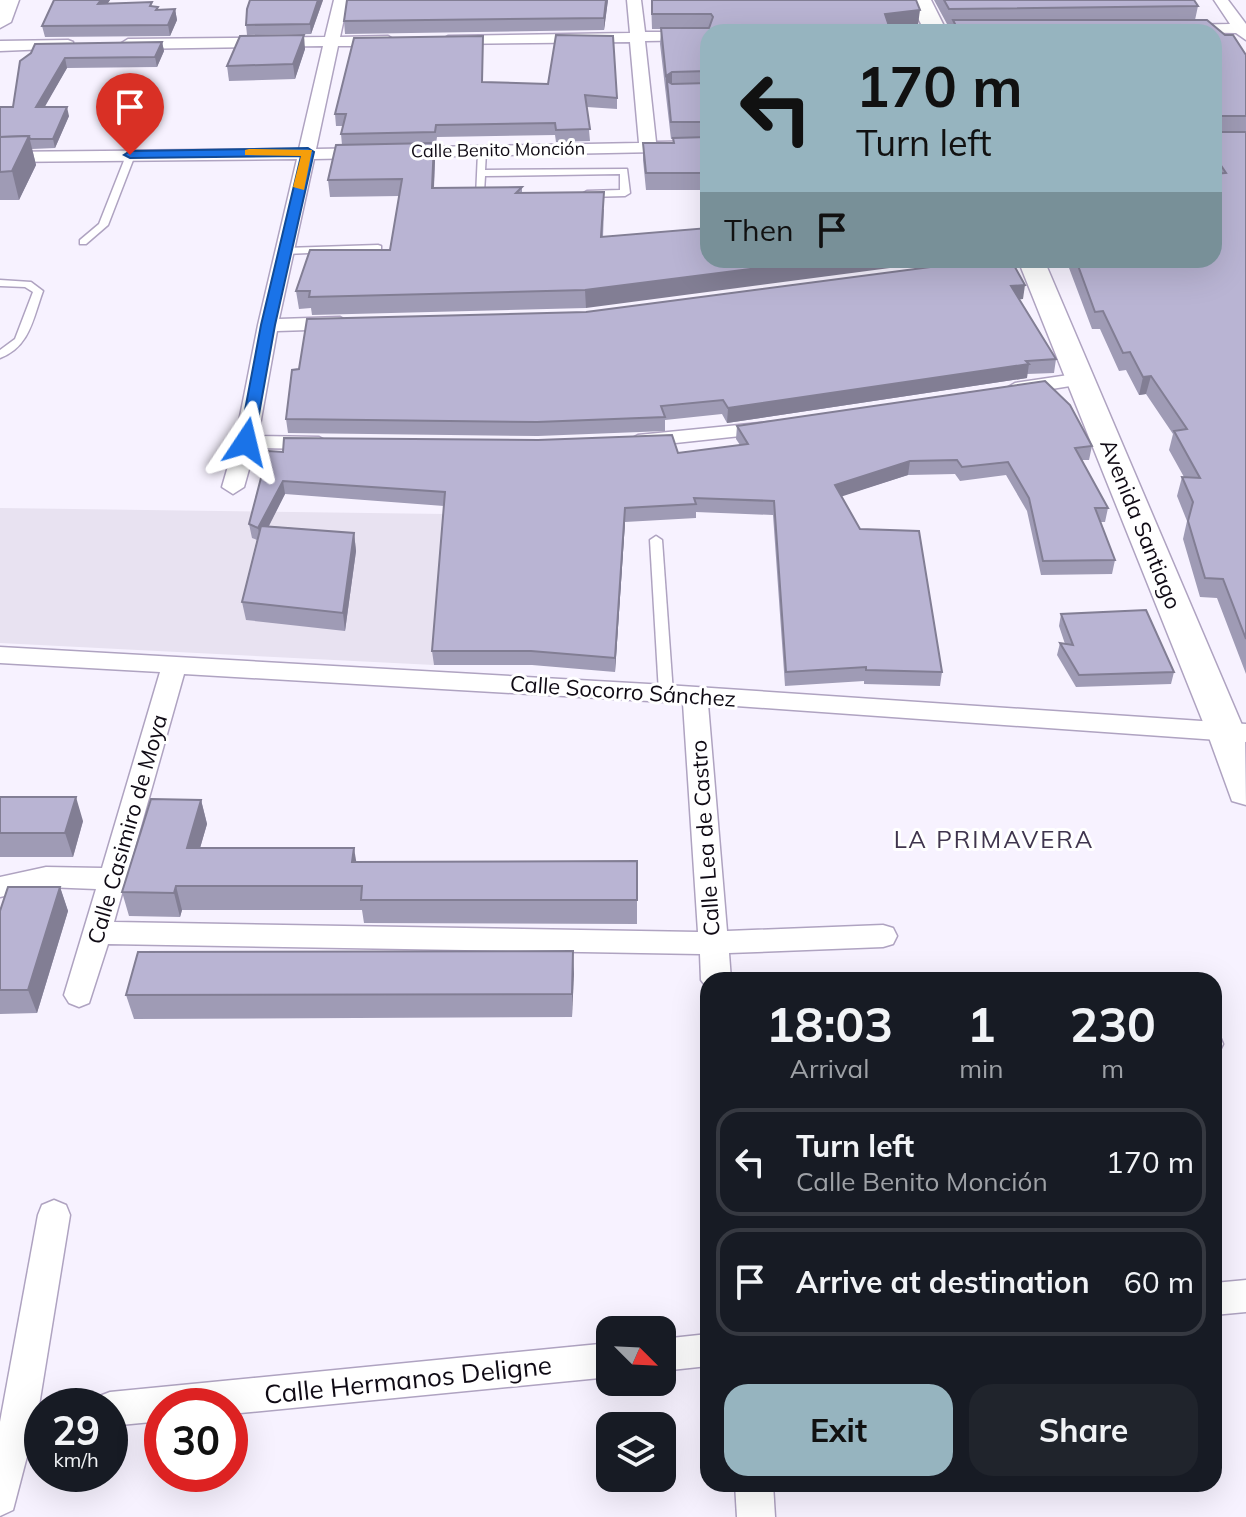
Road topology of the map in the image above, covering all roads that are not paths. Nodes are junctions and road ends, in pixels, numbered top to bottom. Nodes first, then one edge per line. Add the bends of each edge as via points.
1 (8, 0) edge
2 (341, 0) edge
3 (634, 0) edge
4 (920, 0) edge
5 (1221, 0) edge
6 (0, 22) edge
7 (932, 24) edge
8 (1222, 30) edge
9 (1244, 31) edge
10 (700, 36) edge
11 (637, 37) junction
12 (408, 40) edge
13 (439, 40) edge
14 (332, 41) junction
15 (79, 45) edge
16 (111, 45) edge
17 (0, 46) edge
18 (648, 146) junction
19 (700, 146) edge
20 (308, 152) junction
21 (482, 152) junction
22 (130, 155) junction
23 (0, 157) edge
24 (481, 173) junction
25 (508, 194) edge
26 (582, 194) edge
27 (83, 242) dead end
28 (378, 248) edge
29 (285, 251) junction
30 (1034, 268) edge
31 (0, 283) edge
32 (363, 323) edge
33 (268, 325) junction
34 (0, 355) edge
35 (1082, 379) junction
36 (991, 393) edge
37 (793, 424) edge
38 (246, 442) junction
39 (611, 442) edge
40 (335, 444) edge
41 (233, 487) dead end
42 (656, 540) dead end
43 (0, 655) edge
44 (175, 663) junction
45 (666, 693) junction
46 (695, 695) junction
47 (1236, 733) edge
48 (1246, 791) edge
49 (112, 879) junction
50 (0, 887) edge
51 (97, 933) junction
52 (883, 936) dead end
53 (713, 943) junction
54 (715, 972) edge
55 (79, 995) dead end
56 (54, 1215) dead end
57 (1246, 1296) edge
58 (1222, 1298) edge
59 (700, 1351) edge
60 (676, 1353) edge
61 (596, 1361) edge
62 (128, 1407) edge
63 (20, 1418) edge
64 (754, 1492) edge
65 (0, 1497) edge
66 (756, 1517) edge

1 - 6 main road
2 - 14 street
3 - 11 street
4 - 7 main road
5 - 9 street
8 - 9 street
10 - 11 street
11 - 13 street
11 - 18 street
12 - 14 street
14 - 16 street
14 - 20 street
15 - 17 street
18 - 19 street, Calle Benito Monción
18 - 21 street, Calle Benito Monción
20 - 21 street, Calle Benito Monción
20 - 22 street, Calle Benito Monción
20 - 29 street
21 - 24 lane
22 - 23 street, Calle Benito Monción
22 - 27 lane via 103,225
24 - 25 lane via 479,195
24 - 26 lane via 624,171 625,193
28 - 29 lane
29 - 33 street
30 - 35 main road, Avenida Santiago
31 - 34 lane via 27,284 38,291 20,339
32 - 33 street
33 - 38 street
35 - 36 street
35 - 47 main road, Avenida Santiago
37 - 39 street
38 - 40 street
38 - 41 street
42 - 45 lane
43 - 44 street, Calle Socorro Sánchez
44 - 45 street, Calle Socorro Sánchez
44 - 49 street, Calle Casimiro de Moya
45 - 46 street, Calle Socorro Sánchez
46 - 47 street, Calle Socorro Sánchez
46 - 53 street, Calle Lea de Castro
47 - 48 main road, Avenida Santiago
49 - 50 street via 46,877
49 - 51 street, Calle Casimiro de Moya
51 - 53 street
51 - 55 street, Calle Casimiro de Moya
52 - 53 street
53 - 54 street, Calle Lea de Castro
56 - 63 street
57 - 58 street
59 - 60 street
61 - 62 street, Calle Hermanos Deligne
63 - 65 street
64 - 66 street

